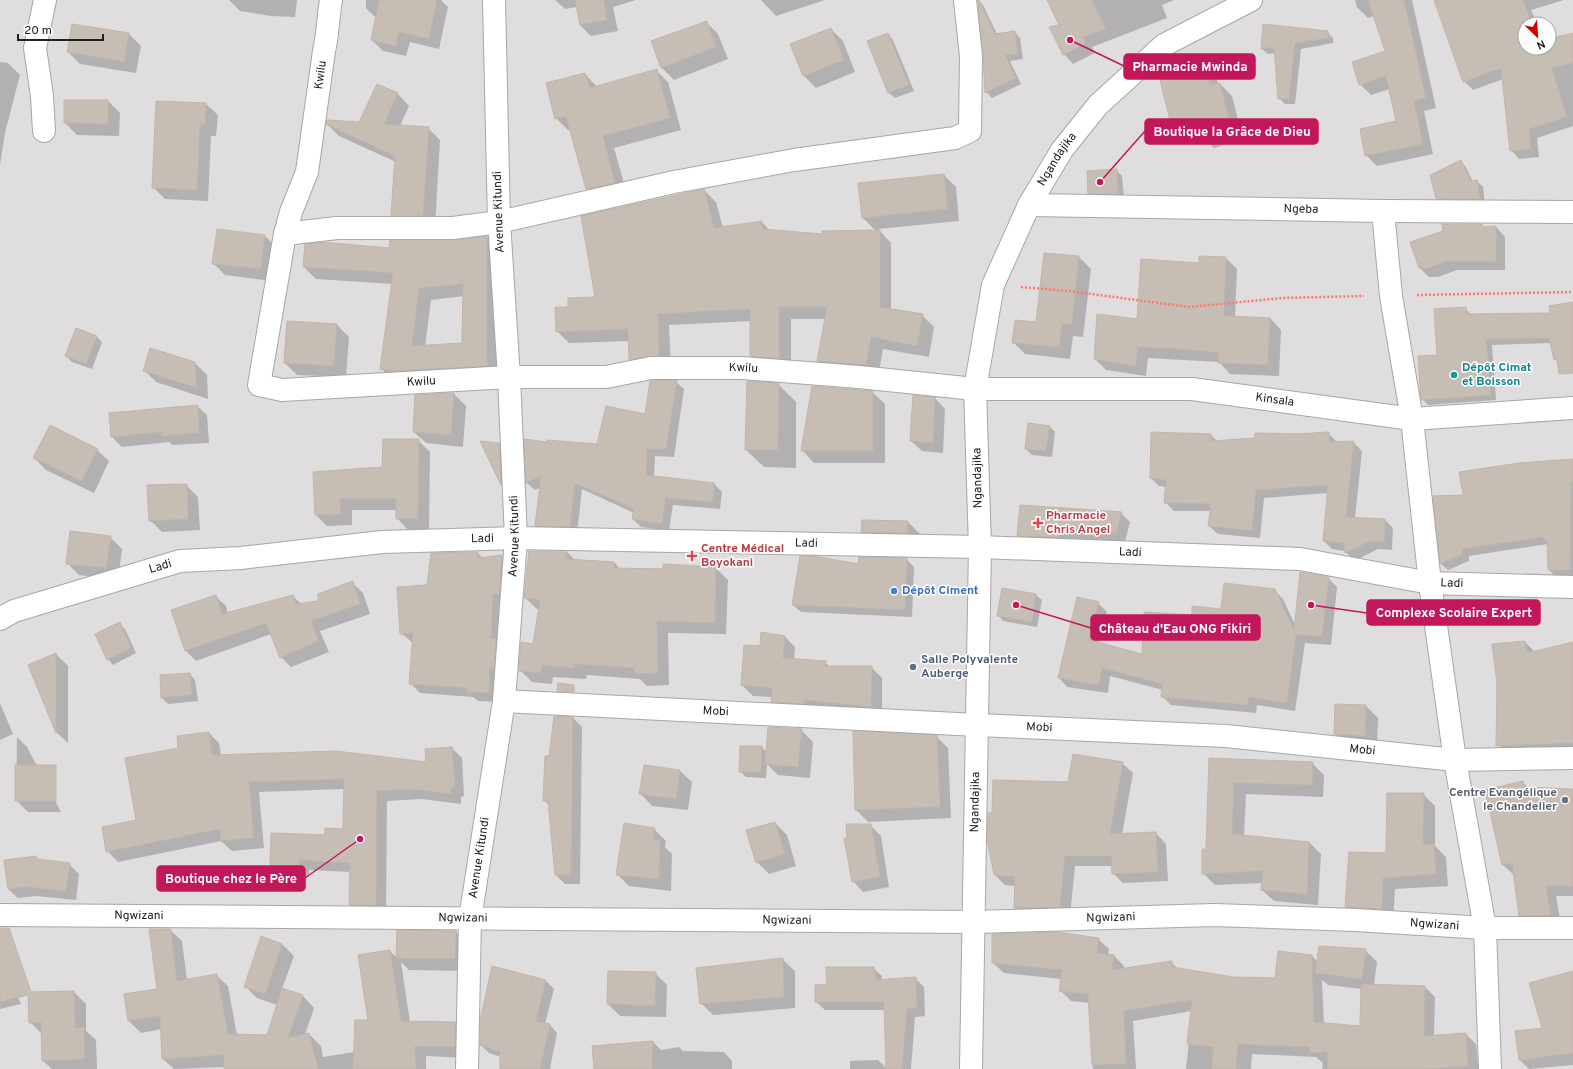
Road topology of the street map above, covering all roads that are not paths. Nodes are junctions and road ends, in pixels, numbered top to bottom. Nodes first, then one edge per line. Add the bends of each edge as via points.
1 (45, 0) edge
2 (332, 0) edge
3 (494, 0) edge
4 (965, 0) edge
5 (1251, 0) edge
6 (44, 131) dead end
7 (1030, 205) junction
8 (1384, 211) junction
9 (1573, 212) edge
10 (499, 222) junction
11 (285, 234) junction
12 (509, 377) junction
13 (975, 390) junction
14 (1573, 408) edge
15 (1412, 419) junction
16 (516, 538) junction
17 (980, 547) junction
18 (1430, 583) junction
19 (1573, 587) edge
20 (0, 619) edge
21 (504, 701) junction
22 (977, 726) junction
23 (1573, 758) edge
24 (1455, 760) junction
25 (0, 915) edge
26 (470, 919) junction
27 (974, 922) junction
28 (1485, 928) junction
29 (1573, 928) edge
30 (467, 1069) edge
31 (971, 1069) edge
32 (1490, 1069) edge

1 - 6 street via 35,48
2 - 11 street, Kwilu via 307,172
3 - 10 street, Avenue Kitundi
4 - 10 street via 971,56 970,131 955,138 794,160 674,182
5 - 7 street, Ngandajika via 1164,45 1141,65 1098,105 1066,145
7 - 8 street, Ngeba
7 - 13 street, Ngandajika via 993,285
8 - 9 street, Ngeba
8 - 15 street via 1391,296
10 - 11 street via 452,228 337,228
10 - 12 street, Avenue Kitundi
11 - 12 street, Kwilu via 259,385 282,390
12 - 13 street, Kwilu via 606,377 651,368 742,368 859,377
12 - 16 street, Avenue Kitundi
13 - 15 street, Kinsala via 1192,389
13 - 17 street, Ngandajika
14 - 15 street, Kinsala
15 - 18 street
16 - 17 street, Ladi
16 - 20 street, Ladi via 382,542 248,557 180,561 14,611
16 - 21 street, Avenue Kitundi
17 - 18 street, Ladi via 1300,559
17 - 22 street, Ngandajika
18 - 19 street, Ladi
18 - 24 street
21 - 22 street, Mobi
21 - 26 street, Avenue Kitundi
22 - 24 street, Mobi via 1226,736
22 - 27 street, Ngandajika
23 - 24 street, Mobi
24 - 28 street
25 - 26 street, Ngwizani
26 - 27 street, Ngwizani
26 - 30 street, Avenue Kitundi
27 - 28 street, Ngwizani via 1214,915
27 - 31 street, Ngandajika
28 - 29 street, Ngwizani
28 - 32 street

